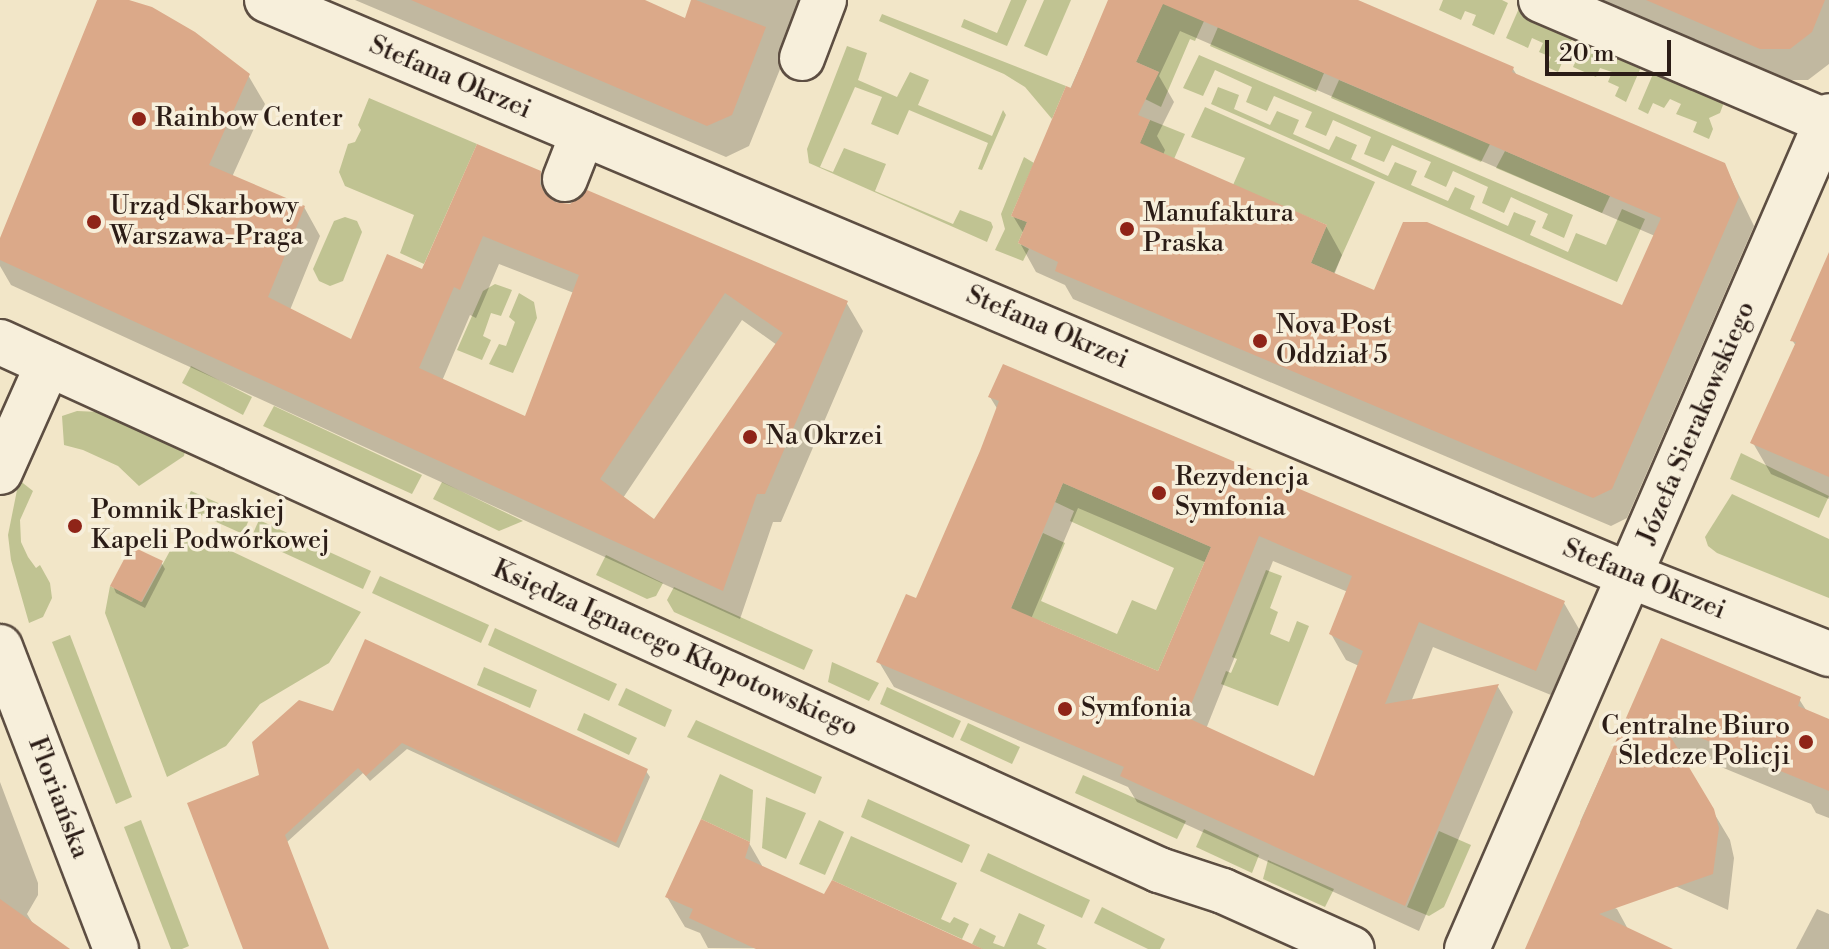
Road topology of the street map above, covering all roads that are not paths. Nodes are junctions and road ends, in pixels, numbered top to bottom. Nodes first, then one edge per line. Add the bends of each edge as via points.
1 (267, 0) edge
2 (824, 0) edge
3 (1541, 0) edge
4 (802, 58) dead end
5 (1828, 119) edge
6 (583, 133) junction
7 (565, 179) dead end
8 (0, 342) edge
9 (48, 364) junction
10 (0, 472) edge
11 (1631, 576) junction
12 (0, 647) edge
13 (1829, 654) edge
14 (116, 949) edge
15 (1352, 949) edge
16 (1467, 949) edge

1 - 6 street, Stefana Okrzei
2 - 4 street
3 - 5 street
5 - 11 street, Józefa Sierakowskiego
6 - 7 street
6 - 11 street, Stefana Okrzei
8 - 9 street, Księdza Ignacego Kłopotowskiego
9 - 10 street
9 - 15 street, Księdza Ignacego Kłopotowskiego via 1159,870 1223,891
11 - 13 street, Stefana Okrzei
11 - 16 street, Józefa Sierakowskiego
12 - 14 street, Floriańska

